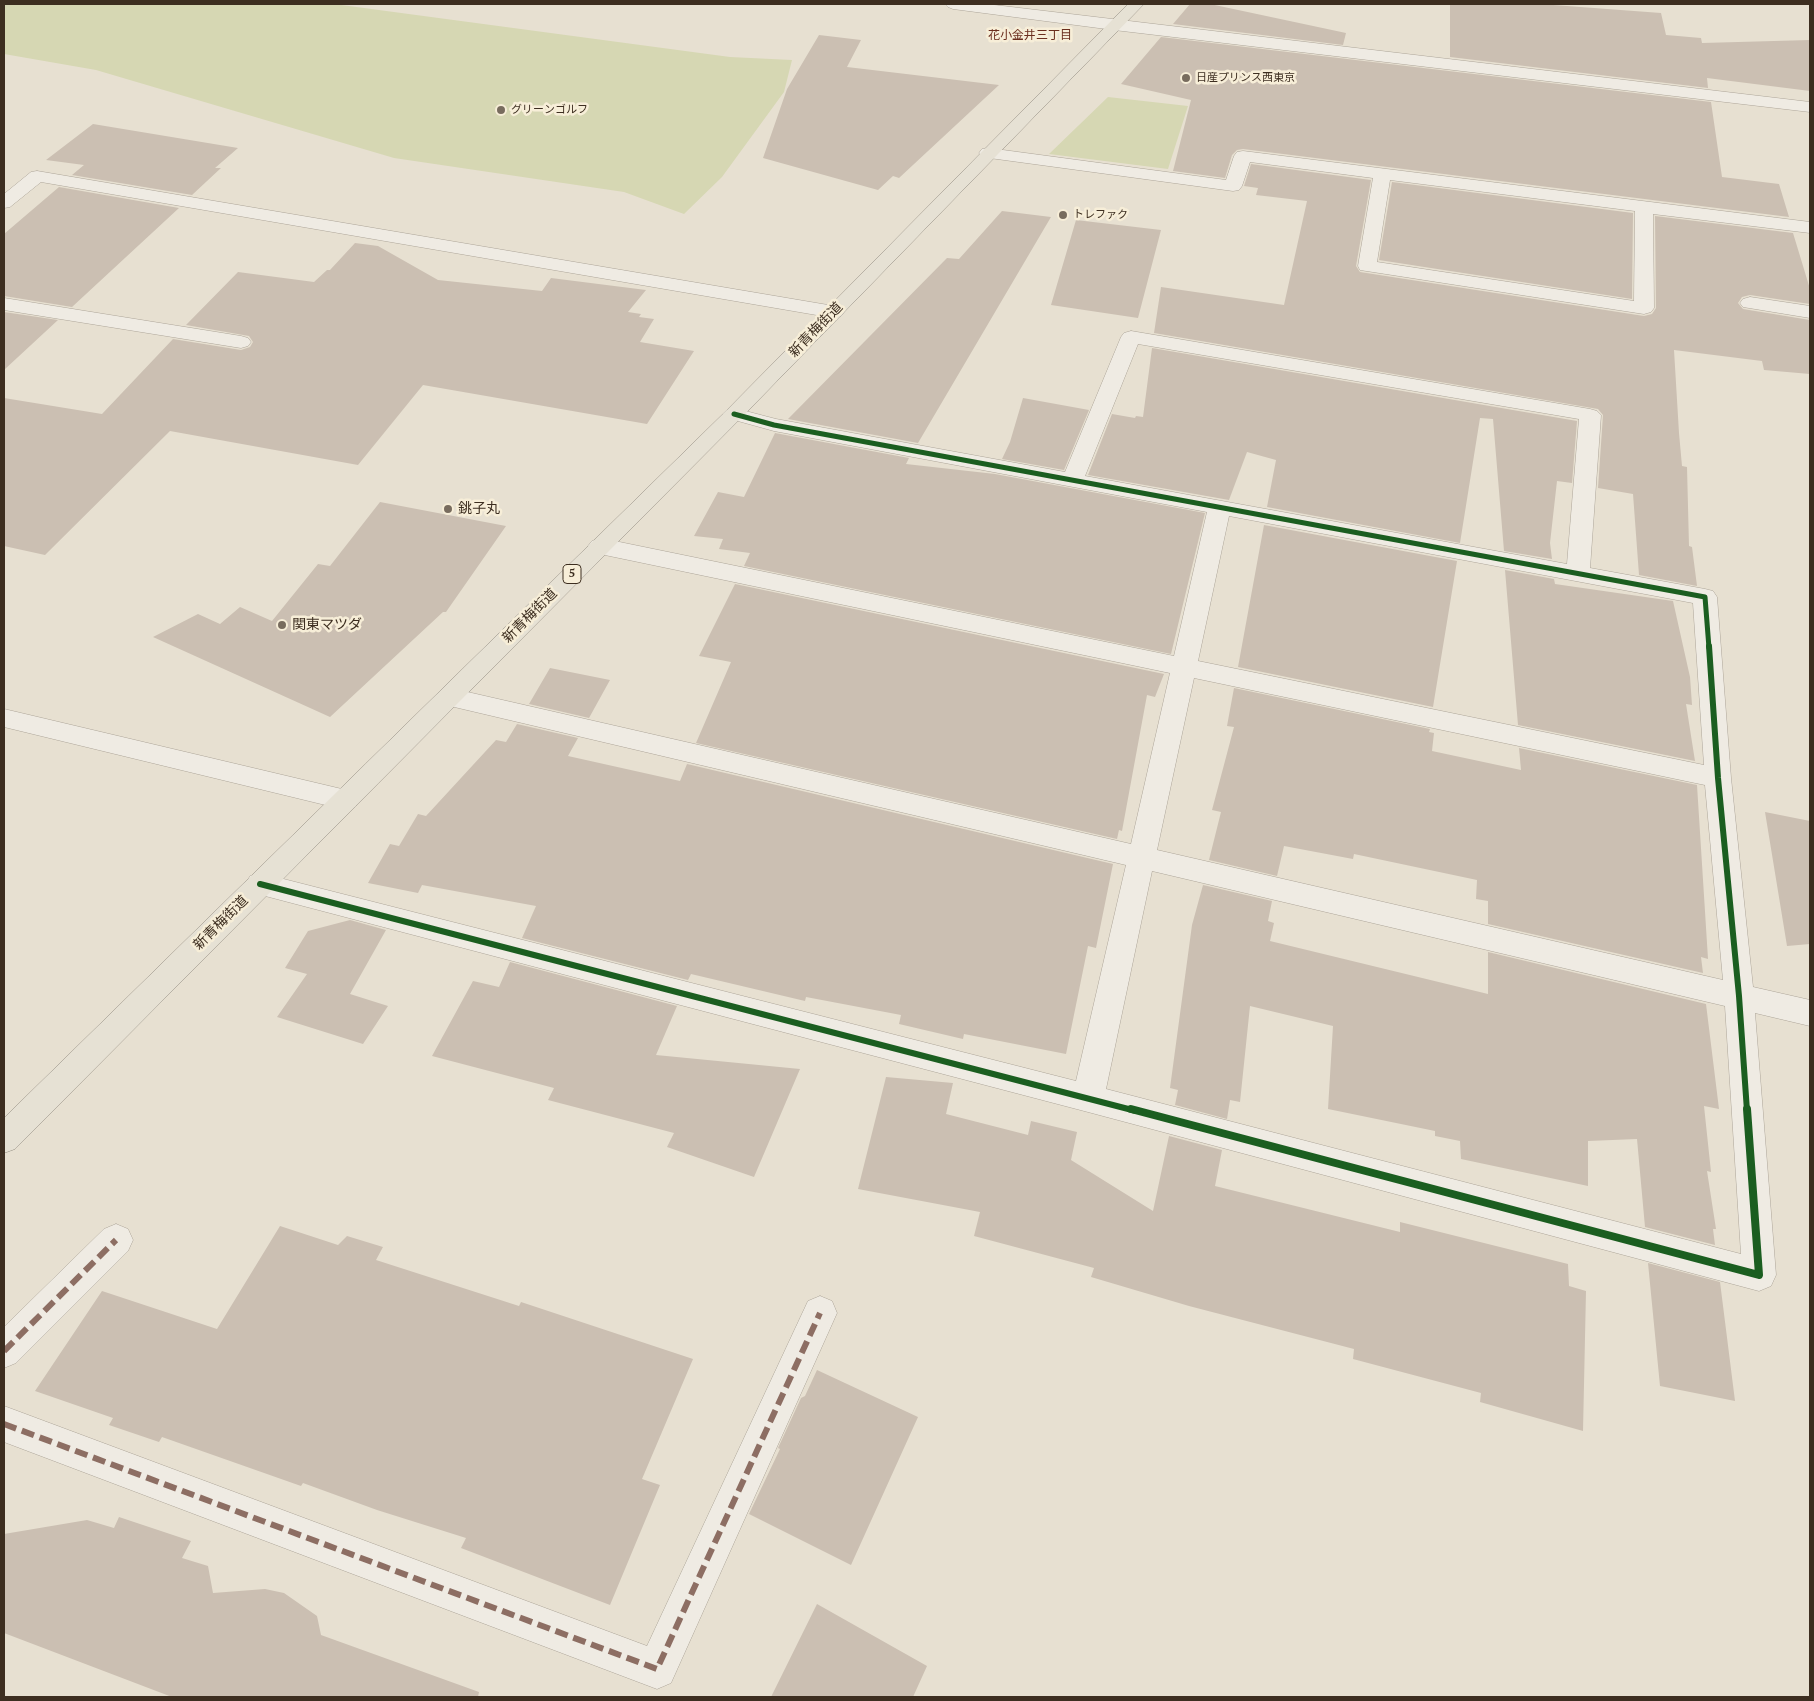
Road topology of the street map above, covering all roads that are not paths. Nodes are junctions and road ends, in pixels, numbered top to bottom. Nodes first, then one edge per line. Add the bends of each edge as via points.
1 (954, 4) edge
2 (1136, 4) edge
3 (1114, 25) junction
4 (1810, 107) edge
5 (988, 153) junction
6 (1382, 174) junction
7 (4, 203) edge
8 (1644, 207) junction
9 (1810, 228) edge
10 (1750, 303) dead end
11 (4, 304) edge
12 (834, 312) junction
13 (1810, 312) edge
14 (241, 342) dead end
15 (734, 414) junction
16 (1073, 479) junction
17 (1220, 506) junction
18 (600, 546) junction
19 (1578, 574) junction
20 (1184, 667) junction
21 (450, 697) junction
22 (4, 718) edge
23 (1718, 778) junction
24 (346, 800) junction
25 (1142, 858) junction
26 (260, 884) junction
27 (1739, 996) junction
28 (1810, 1014) edge
29 (1088, 1098) junction
30 (4, 1139) edge
31 (116, 1240) dead end
32 (820, 1313) dead end
33 (4, 1351) edge
34 (4, 1424) edge

1 - 3 street
2 - 3 main road, 新青梅街道 / 5
3 - 4 street
3 - 5 main road, 新青梅街道 / 5
5 - 6 street via 1233,186 1243,156
5 - 12 main road, 新青梅街道 / 5
6 - 8 street
6 - 8 street via 1368,266 1644,308
7 - 12 street via 37,176
8 - 9 street
10 - 13 street
11 - 14 street
12 - 15 main road, 新青梅街道 / 5
15 - 16 street
15 - 18 main road, 新青梅街道 / 5
16 - 17 street
16 - 19 street via 1131,337 1590,415
17 - 19 street
17 - 20 street
18 - 20 street
18 - 21 main road, 新青梅街道 / 5
19 - 23 street via 1705,597
20 - 23 street
20 - 25 street
21 - 24 main road, 新青梅街道 / 5
21 - 25 street
22 - 24 street
23 - 27 street
24 - 26 main road, 新青梅街道 / 5
25 - 27 street
25 - 29 street
26 - 29 street
26 - 30 main road, 新青梅街道 / 5
27 - 28 street
27 - 29 street via 1759,1275
31 - 33 street
32 - 34 street via 657,1669

